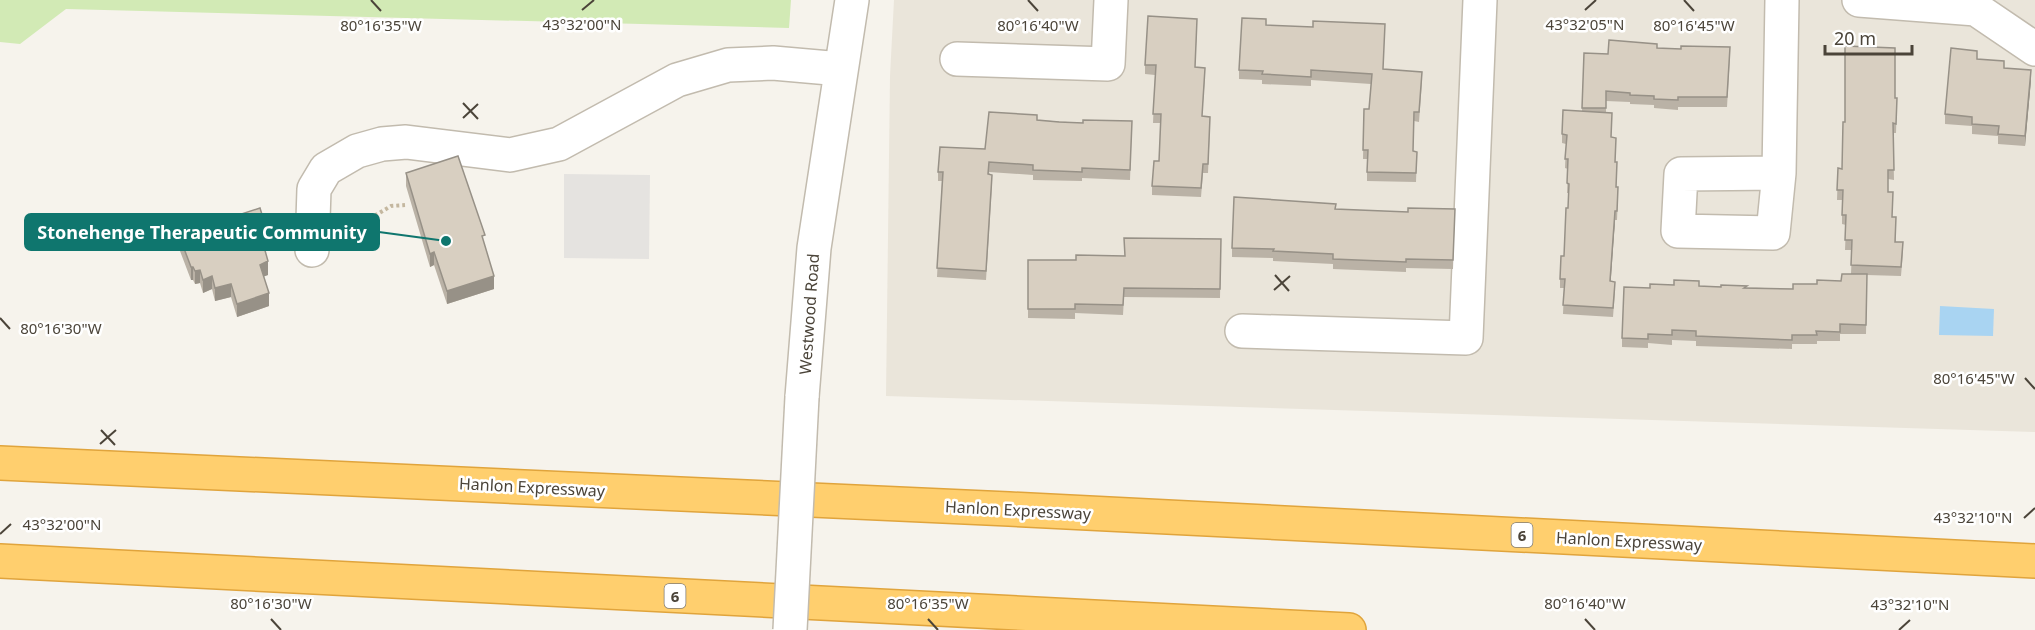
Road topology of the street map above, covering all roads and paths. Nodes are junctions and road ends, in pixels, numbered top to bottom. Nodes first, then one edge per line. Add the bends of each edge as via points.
1 (852, 0) edge
2 (1111, 0) edge
3 (1480, 0) edge
4 (1782, 0) edge
5 (1859, 0) edge
6 (2035, 49) edge
7 (957, 59) dead end
8 (841, 69) junction
9 (1779, 173) dead end
10 (405, 205) dead end
11 (312, 250) joint
12 (1242, 331) dead end
13 (0, 463) edge
14 (0, 561) edge
15 (2035, 561) edge
16 (790, 630) edge
17 (1349, 630) edge

1 - 8 street, Westwood Road
2 - 7 street via 1108,64
3 - 12 street via 1466,338
4 - 9 street
5 - 6 street via 1976,9
8 - 11 street via 773,63 728,65 677,80 559,144 510,155 406,142 357,151 327,169 314,189
8 - 16 street, Westwood Road, bridge via 814,248
10 - 11 path via 391,206
13 - 15 highway, Hanlon Expressway / 6 via 997,508
14 - 17 highway, 6

